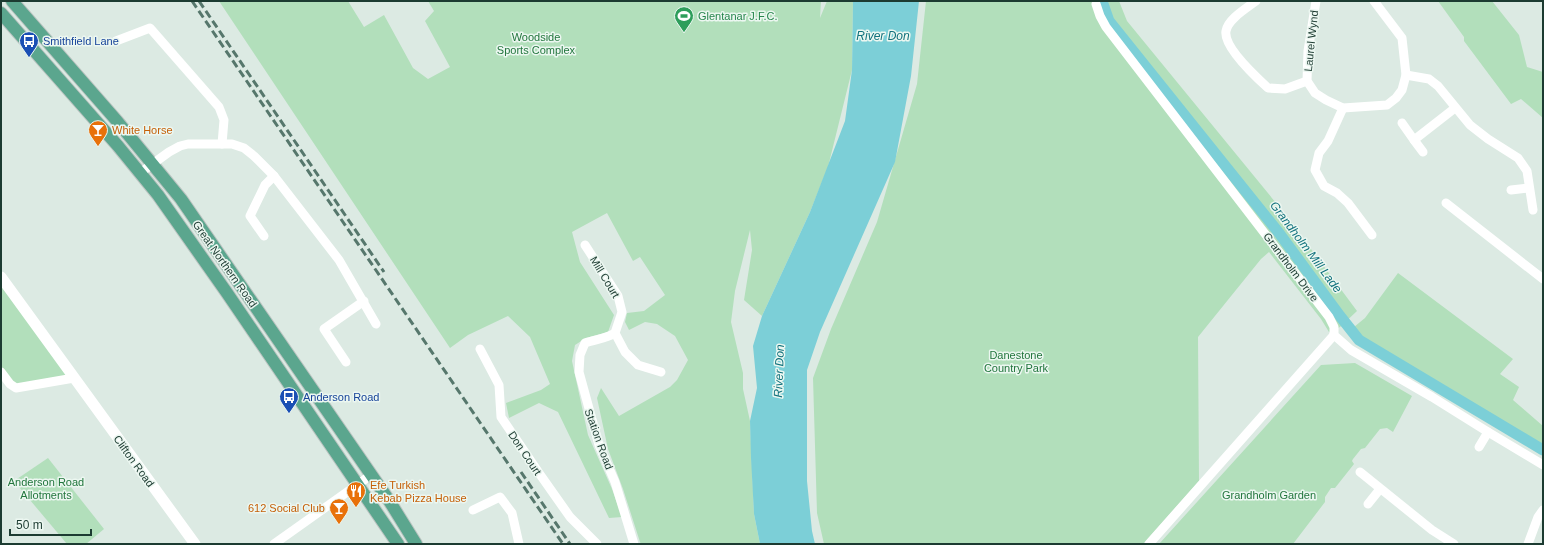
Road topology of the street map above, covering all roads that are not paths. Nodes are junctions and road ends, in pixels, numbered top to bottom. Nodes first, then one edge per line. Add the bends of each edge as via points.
1 (12, 1) edge
2 (1256, 1) edge
3 (1316, 1) edge
4 (1374, 1) edge
5 (1096, 4) dead end
6 (1, 13) edge
7 (116, 41) dead end
8 (1406, 75) junction
9 (1307, 81) junction
10 (1344, 108) junction
11 (1455, 108) junction
12 (1402, 123) dead end
13 (1414, 140) junction
14 (222, 144) junction
15 (1423, 152) dead end
16 (153, 163) junction
17 (140, 173) junction
18 (274, 176) junction
19 (1529, 188) junction
20 (1512, 190) dead end
21 (1446, 203) dead end
22 (1533, 210) dead end
23 (1372, 235) dead end
24 (264, 236) dead end
25 (585, 245) dead end
26 (1543, 279) edge
27 (2, 283) edge
28 (364, 301) junction
29 (376, 324) dead end
30 (615, 333) junction
31 (1334, 336) junction
32 (480, 349) dead end
33 (346, 362) dead end
34 (1, 372) edge
35 (661, 372) dead end
36 (74, 378) junction
37 (1488, 432) junction
38 (1479, 447) dead end
39 (1543, 465) edge
40 (1360, 472) dead end
41 (371, 475) junction
42 (358, 485) junction
43 (1380, 489) junction
44 (1368, 504) dead end
45 (473, 510) dead end
46 (1543, 510) edge
47 (195, 544) edge
48 (274, 544) edge
49 (398, 544) edge
50 (416, 544) edge
51 (519, 544) edge
52 (597, 544) edge
53 (634, 544) edge
54 (1149, 544) edge
55 (1454, 544) edge
56 (1528, 544) edge

1 - 16 main road, Great Northern Road
2 - 9 street, Laurel Wynd via 1229,24 1225,32 1228,42 1253,74 1268,88 1285,89
3 - 9 street, Laurel Wynd via 1308,51
4 - 8 street via 1402,38
5 - 31 street, Grandholm Drive via 1106,26 1329,317 1334,327
6 - 17 main road, Great Northern Road
7 - 14 street via 150,28 219,107 224,120
8 - 10 street via 1402,90 1387,105
8 - 11 street via 1429,79 1438,86
9 - 10 street, Laurel Wynd via 1315,93
10 - 23 street via 1328,141 1319,152 1314,170 1324,186 1348,203
11 - 13 street
11 - 19 street via 1470,125 1518,158 1527,171
12 - 13 street
13 - 15 street
14 - 16 street via 184,145
14 - 18 street via 244,148
16 - 17 street
16 - 41 main road, Great Northern Road via 181,199
17 - 42 main road, Great Northern Road via 188,237
18 - 24 street via 265,185 250,216
18 - 28 street via 339,260
19 - 20 street
19 - 22 street
21 - 26 street
25 - 30 street, Mill Court via 618,296 622,312
27 - 36 street, Clifton Road
28 - 29 street
28 - 33 street via 324,329
30 - 35 street via 625,352 638,365
30 - 53 street, Station Road via 584,343 579,372 599,446 615,482
31 - 37 street via 1351,350
31 - 54 street
32 - 52 street, Don Court via 499,385 501,417 570,517
34 - 36 street via 16,388
36 - 47 street, Clifton Road
37 - 38 street
37 - 39 street
40 - 43 street
41 - 42 street
41 - 50 main road, Great Northern Road
42 - 48 street
42 - 49 main road, Great Northern Road
43 - 44 street
43 - 55 street
45 - 51 street via 500,497 512,513
46 - 56 street

